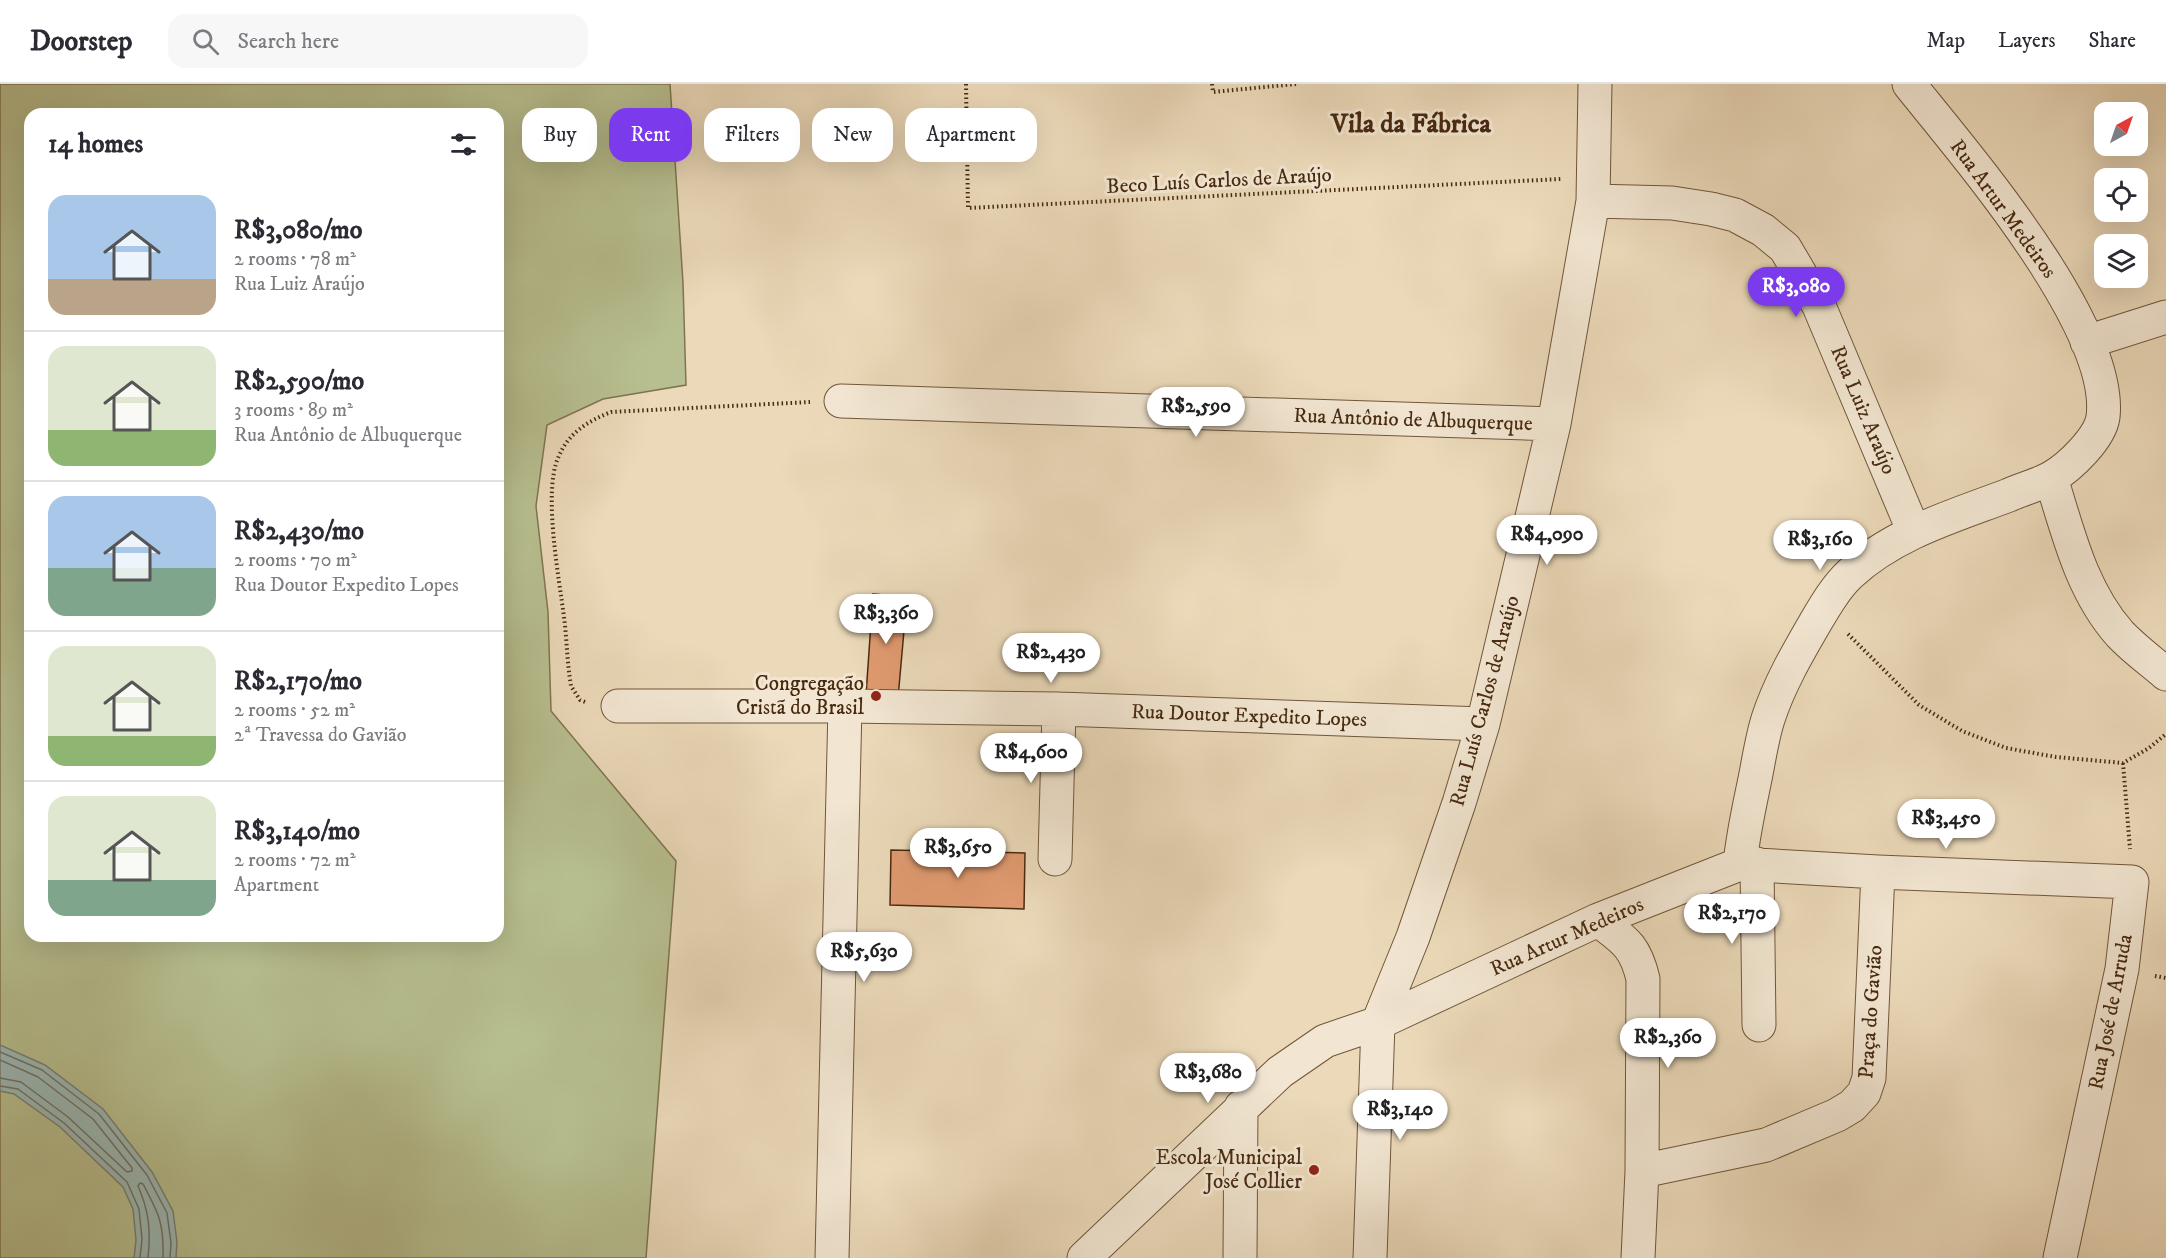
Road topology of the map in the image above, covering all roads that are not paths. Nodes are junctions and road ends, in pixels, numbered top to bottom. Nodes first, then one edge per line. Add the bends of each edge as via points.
1 (1595, 84) edge
2 (1909, 84) edge
3 (1594, 189) junction
4 (2166, 317) edge
5 (2087, 342) junction
6 (841, 401) road end
7 (1554, 424) junction
8 (2051, 477) junction
9 (1914, 532) junction
10 (2166, 674) edge
11 (618, 706) road end
12 (845, 706) junction
13 (1059, 710) junction
14 (1483, 724) junction
15 (1054, 859) dead end
16 (1748, 864) junction
17 (1878, 872) junction
18 (1598, 920) junction
19 (1378, 1023) junction
20 (1759, 1025) dead end
21 (1241, 1107) junction
22 (1642, 1171) junction
23 (832, 1258) edge
24 (1084, 1258) edge
25 (1240, 1258) edge
26 (1370, 1258) edge
27 (1638, 1258) edge
28 (2060, 1258) edge

1 - 3 street, Rua Luís Carlos de Araújo
2 - 5 street, Rua Artur Medeiros via 2049,268
3 - 7 street, Rua Luís Carlos de Araújo
3 - 9 street, Rua Luiz Araújo via 1735,215 1785,248 1819,306
4 - 5 street
5 - 8 street, Rua Artur Medeiros via 2104,394 2102,420 2076,459
6 - 7 street, Rua Antônio de Albuquerque
7 - 14 street, Rua Luís Carlos de Araújo
8 - 9 street, Rua Artur Medeiros
8 - 10 street via 2074,553 2101,608 2121,634
9 - 16 street, Rua Artur Medeiros via 1885,546 1849,575 1796,655 1768,720 1744,825
11 - 12 street, Rua Doutor Expedito Lopes
12 - 13 street, Rua Doutor Expedito Lopes
12 - 23 street
13 - 14 street, Rua Doutor Expedito Lopes
13 - 15 street
14 - 19 street, Rua Luís Carlos de Araújo via 1413,937
16 - 17 street
16 - 18 street, Rua Artur Medeiros
16 - 20 street
17 - 22 street, Praça do Gavião via 1869,1078 1858,1101 1837,1115 1766,1145
17 - 28 street, Rua José de Arruda via 2132,882 2122,969
18 - 19 street, Rua Artur Medeiros
18 - 22 street via 1627,942 1638,958 1643,979
19 - 21 street, Rua Artur Medeiros via 1325,1041 1280,1072
19 - 26 street
21 - 24 street, Rua Artur Medeiros
21 - 25 street
22 - 27 street

